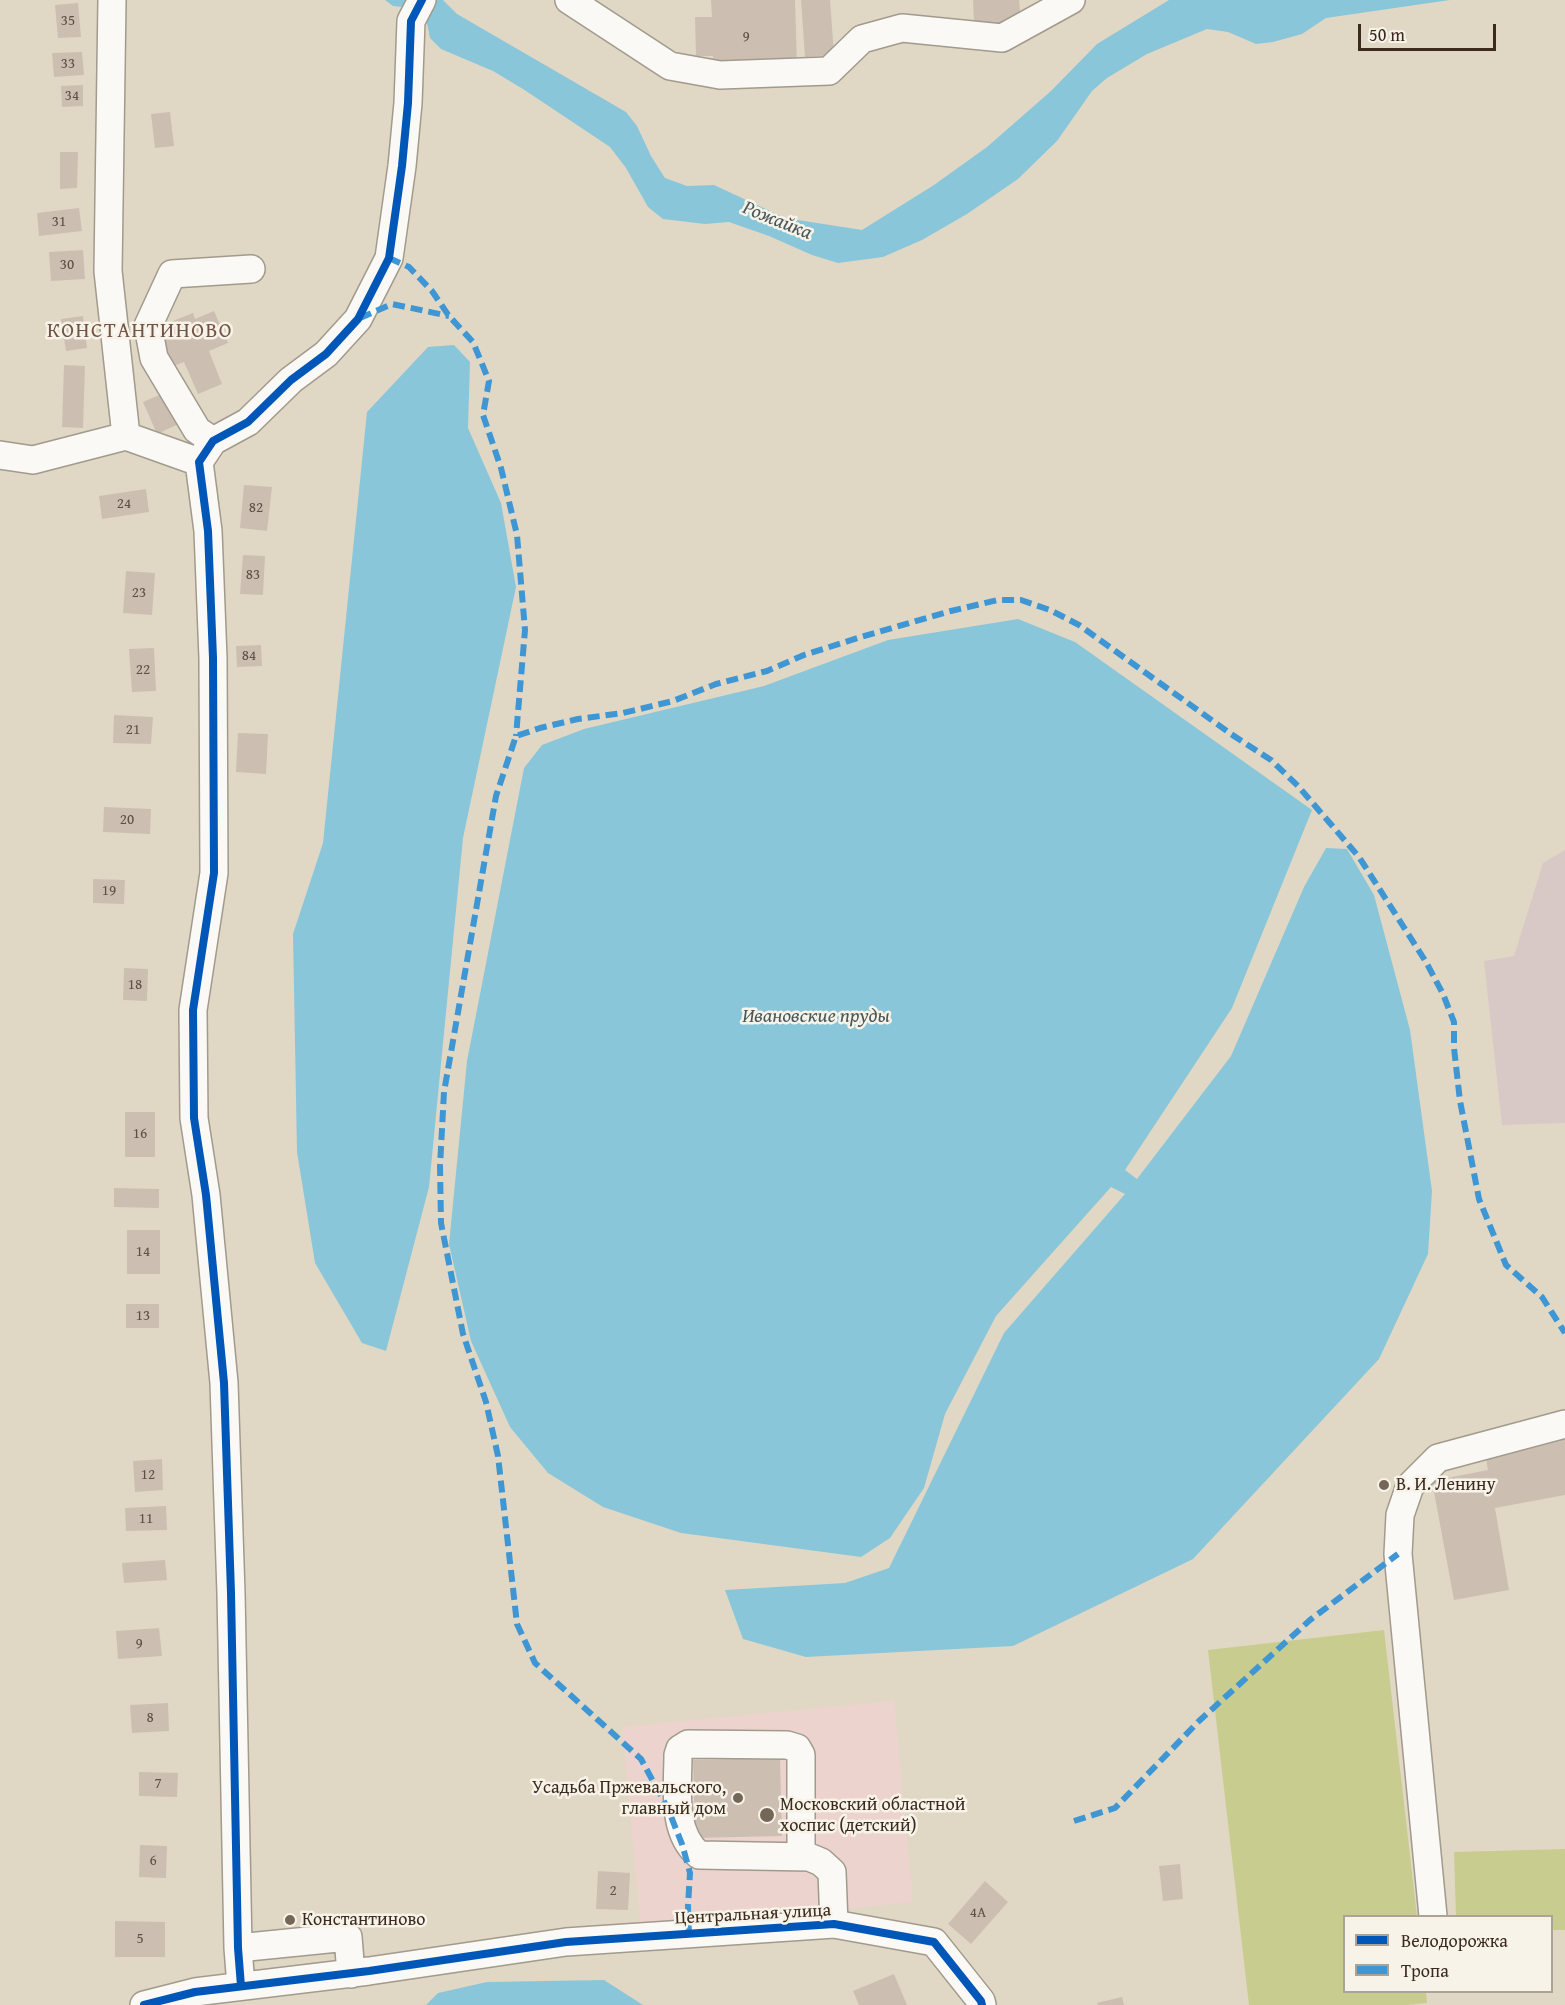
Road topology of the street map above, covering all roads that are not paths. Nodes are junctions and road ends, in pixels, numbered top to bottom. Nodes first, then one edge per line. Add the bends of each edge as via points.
1 (112, 0) edge
2 (569, 0) edge
3 (1071, 0) edge
4 (416, 11) edge
5 (251, 269) dead end
6 (126, 436) junction
7 (206, 452) junction
8 (0, 455) edge
9 (1565, 1424) edge
10 (801, 1856) junction
11 (1433, 1915) edge
12 (834, 1924) junction
13 (238, 1948) junction
14 (360, 1972) junction
15 (241, 1986) junction
16 (196, 1999) edge
17 (144, 2005) edge
18 (982, 2005) edge

1 - 6 street via 108,271
2 - 3 street via 670,66 720,75 829,70 862,39 902,28 1002,38
4 - 7 street via 389,258 358,319 326,354 291,380 248,422
5 - 7 street via 172,274 148,326 154,358
6 - 7 street
6 - 8 street via 33,460
7 - 13 street via 213,658 214,873 194,1010 194,1118 206,1195 224,1383
9 - 11 street via 1438,1458 1410,1486 1400,1515 1398,1554
10 - 10 street via 699,1855 690,1848 680,1823 680,1749 688,1744 797,1748 801,1755
10 - 12 street via 821,1862 832,1872
12 - 14 street, Центральная улица via 566,1942
12 - 18 street, Центральная улица via 934,1942
13 - 14 street via 348,1937
13 - 15 street
14 - 15 street, Центральная улица
15 - 16 street, Центральная улица
16 - 17 street, Центральная улица

